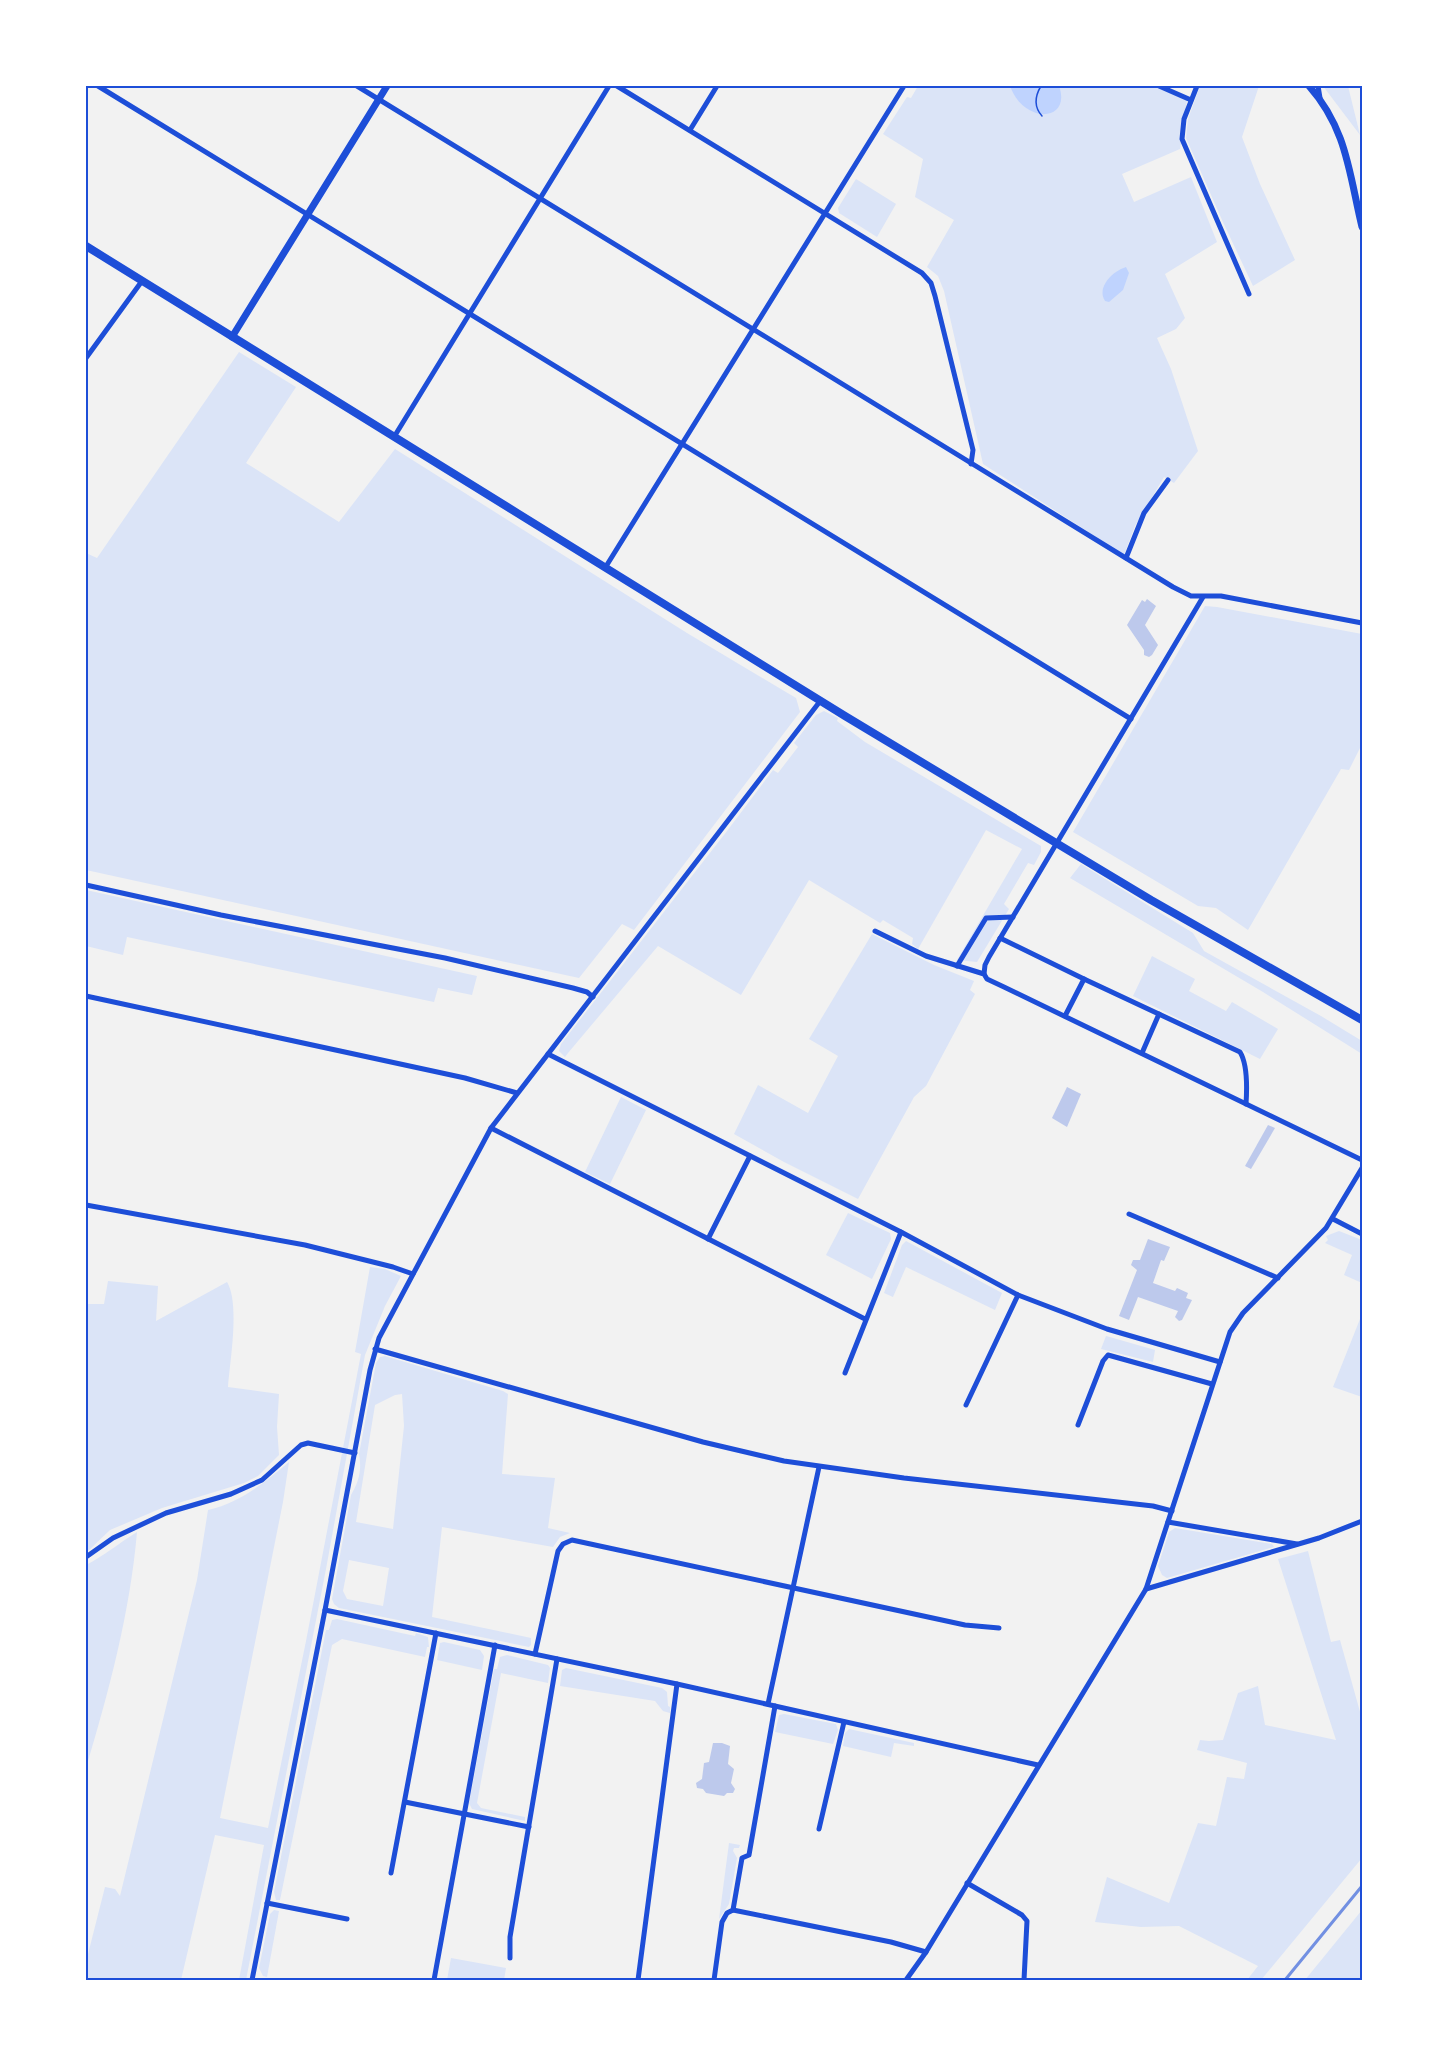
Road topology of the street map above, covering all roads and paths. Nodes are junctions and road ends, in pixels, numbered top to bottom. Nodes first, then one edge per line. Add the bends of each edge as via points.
1 (98, 86) edge
2 (357, 86) edge
3 (387, 86) edge
4 (609, 86) edge
5 (617, 86) edge
6 (717, 86) edge
7 (904, 86) edge
8 (1041, 86) edge
9 (1159, 86) edge
10 (1197, 86) edge
11 (1309, 86) edge
12 (1318, 86) edge
13 (1320, 98) junction
14 (379, 99) junction
15 (1191, 100) junction
16 (1042, 116) dead end
17 (690, 130) junction
18 (540, 198) junction
19 (308, 214) junction
20 (825, 214) junction
21 (1362, 227) edge
22 (86, 246) edge
23 (142, 281) junction
24 (1249, 294) dead end
25 (469, 314) junction
26 (753, 329) junction
27 (232, 337) junction
28 (86, 358) edge
29 (394, 437) junction
30 (682, 444) junction
31 (971, 464) junction
32 (1167, 480) dead end
33 (1125, 558) junction
34 (605, 568) junction
35 (1203, 597) junction
36 (1362, 623) edge
37 (822, 700) junction
38 (1131, 720) junction
39 (1058, 842) junction
40 (86, 885) edge
41 (1013, 917) junction
42 (875, 931) dead end
43 (1000, 938) junction
44 (957, 966) junction
45 (984, 974) junction
46 (1084, 979) junction
47 (86, 996) edge
48 (593, 997) junction
49 (1159, 1014) junction
50 (1065, 1016) junction
51 (1362, 1020) edge
52 (1142, 1053) junction
53 (548, 1054) junction
54 (517, 1094) junction
55 (1246, 1104) junction
56 (491, 1128) junction
57 (750, 1156) junction
58 (1362, 1160) edge
59 (1362, 1168) edge
60 (86, 1205) edge
61 (1129, 1214) dead end
62 (1334, 1218) junction
63 (901, 1232) junction
64 (1362, 1234) edge
65 (708, 1239) junction
66 (413, 1274) junction
67 (1278, 1278) junction
68 (1018, 1295) junction
69 (865, 1319) junction
70 (375, 1349) junction
71 (1220, 1362) junction
72 (845, 1372) dead end
73 (1212, 1384) junction
74 (966, 1404) dead end
75 (1078, 1425) dead end
76 (355, 1453) junction
77 (819, 1467) junction
78 (1172, 1510) junction
79 (1362, 1521) edge
80 (1168, 1522) junction
81 (1299, 1545) junction
82 (86, 1557) edge
83 (794, 1587) junction
84 (1146, 1589) junction
85 (326, 1610) junction
86 (999, 1628) dead end
87 (436, 1633) junction
88 (495, 1646) junction
89 (535, 1654) junction
90 (557, 1659) junction
91 (677, 1684) junction
92 (768, 1704) junction
93 (775, 1706) junction
94 (844, 1722) junction
95 (1038, 1765) junction
96 (405, 1802) junction
97 (463, 1814) junction
98 (530, 1827) junction
99 (819, 1829) dead end
100 (391, 1873) dead end
101 (968, 1883) junction
102 (267, 1903) junction
103 (733, 1910) junction
104 (347, 1919) dead end
105 (926, 1952) junction
106 (510, 1958) dead end
107 (254, 1980) edge
108 (434, 1980) edge
109 (638, 1980) edge
110 (714, 1980) edge
111 (906, 1980) edge
112 (1024, 1980) edge

1 - 19 street
2 - 14 street
3 - 14 street
4 - 18 street
5 - 17 street
6 - 17 street
7 - 20 street
8 - 16 path via 1035,100
9 - 15 street
10 - 15 street
11 - 13 street
12 - 13 street
13 - 21 street via 1341,137
14 - 18 street
14 - 19 street
15 - 24 street via 1182,139
17 - 20 street
18 - 25 street
18 - 26 street
19 - 25 street
19 - 27 street
20 - 26 street
20 - 31 street via 928,279 974,450
22 - 23 main road
23 - 27 main road
23 - 28 street
25 - 29 street
25 - 30 street
26 - 30 street
26 - 31 street
27 - 29 main road
29 - 34 main road
30 - 34 street
30 - 38 street
31 - 33 street
32 - 33 street via 1144,513
33 - 35 street via 1173,587
34 - 37 main road
35 - 36 street via 1221,596
35 - 38 street
37 - 39 main road
37 - 48 street
38 - 39 street
39 - 41 street
39 - 51 main road via 1160,906
40 - 48 street via 445,958 573,988
41 - 43 street
41 - 44 street via 986,918
42 - 44 street
43 - 45 street
43 - 46 street
44 - 45 street
45 - 50 street via 987,979
46 - 49 street
46 - 50 street
47 - 54 street via 465,1078
48 - 53 street
49 - 52 street
49 - 55 street via 1242,1054
50 - 52 street
52 - 55 street
53 - 54 street
53 - 57 street
54 - 56 street
55 - 58 street
56 - 65 street
56 - 66 street
57 - 63 street
57 - 65 street
59 - 62 street
60 - 66 street via 305,1245
61 - 67 street
62 - 64 street
62 - 67 street
63 - 68 street
63 - 69 street
65 - 69 street
66 - 70 street
67 - 71 street via 1237,1320
68 - 71 street via 1107,1329
68 - 74 street
69 - 72 street
70 - 76 street
70 - 77 street via 703,1443
71 - 73 street
73 - 75 street via 1108,1355
73 - 78 street
76 - 82 street via 302,1445 262,1480 231,1494 166,1513 113,1538
76 - 85 street
77 - 78 street
77 - 83 street
78 - 80 street
79 - 81 street
80 - 81 street
80 - 84 street
81 - 84 street
83 - 86 street via 965,1625
83 - 89 street via 572,1540 558,1551
83 - 92 street
84 - 95 street
85 - 87 street
85 - 102 street
87 - 88 street
87 - 96 street
88 - 89 street
88 - 97 street
89 - 90 street
90 - 91 street
90 - 98 street
91 - 92 street
91 - 109 street
92 - 93 street
93 - 94 street
93 - 103 street via 749,1855 742,1858
94 - 95 street
94 - 99 street
95 - 101 street
96 - 97 street
96 - 100 street
97 - 98 street
97 - 108 street
98 - 106 street via 510,1937
101 - 105 street
101 - 112 street via 1027,1921
102 - 104 street
102 - 107 street
103 - 105 street
103 - 110 street via 722,1922
105 - 111 street

